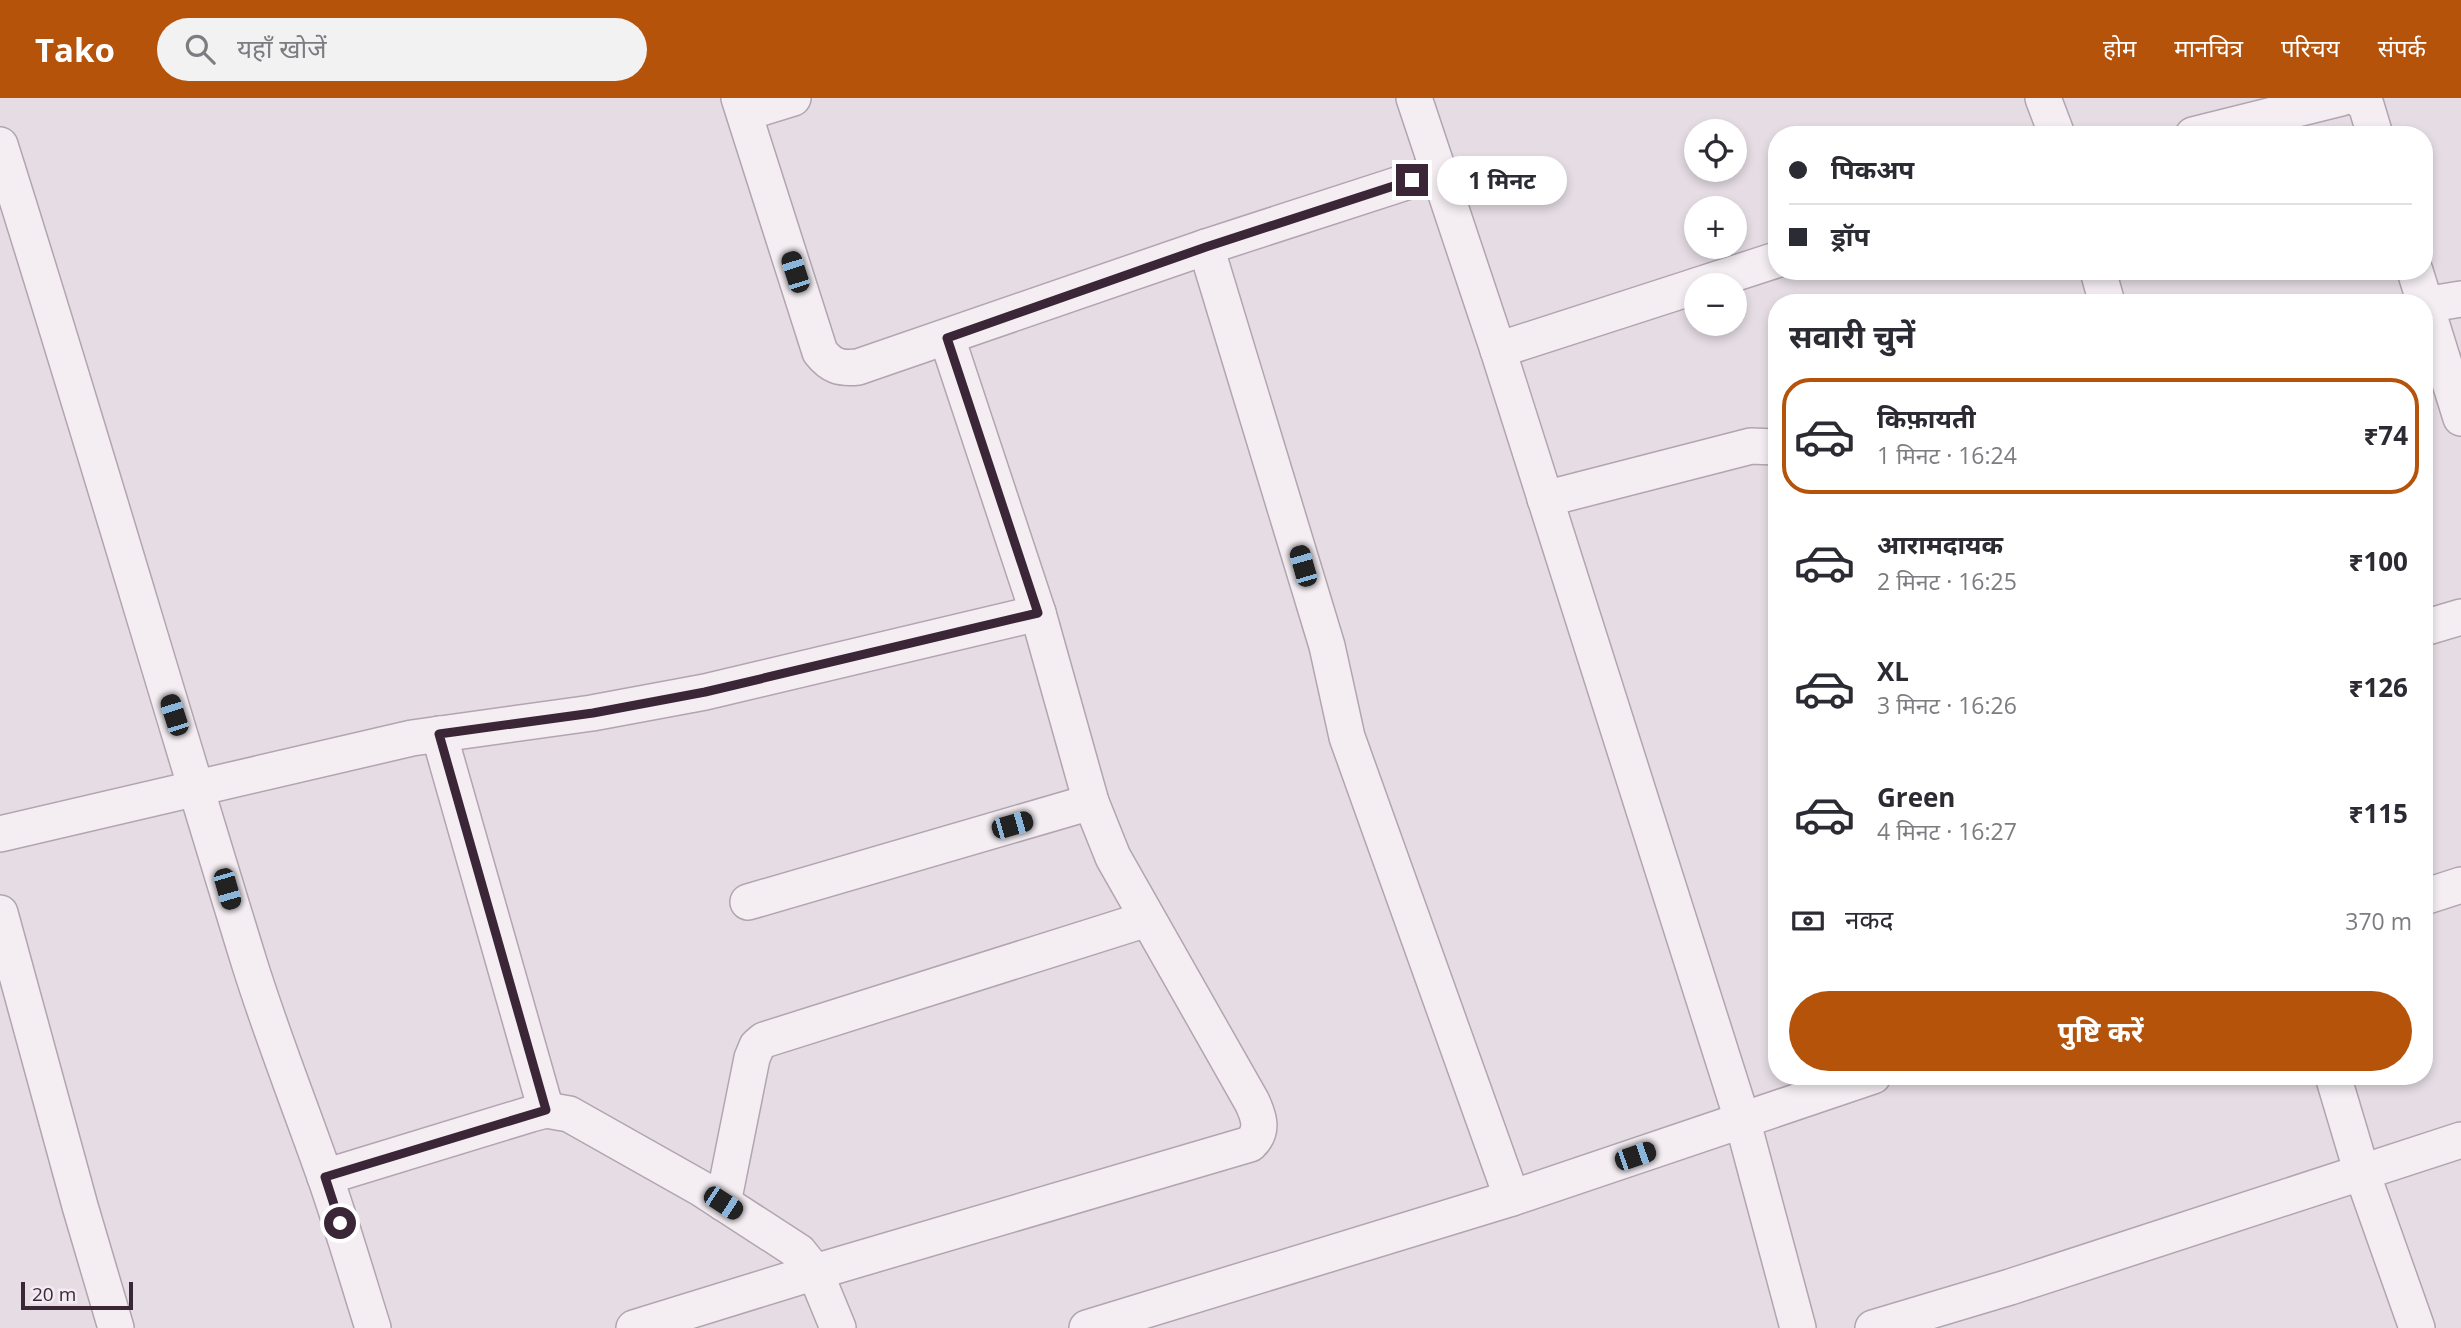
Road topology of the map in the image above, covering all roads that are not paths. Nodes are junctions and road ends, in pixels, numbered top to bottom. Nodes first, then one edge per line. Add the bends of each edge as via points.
1 (793, 98) edge
2 (1414, 98) edge
3 (2043, 98) edge
4 (2341, 98) edge
5 (2357, 98) edge
6 (742, 106) edge
7 (2054, 126) edge
8 (2229, 126) edge
9 (2372, 126) edge
10 (0, 145) edge
11 (1437, 172) junction
12 (1206, 247) junction
13 (1768, 263) edge
14 (1736, 273) edge
15 (1684, 290) edge
16 (2461, 299) edge
17 (2433, 304) edge
18 (2433, 332) edge
19 (947, 338) junction
20 (1498, 351) junction
21 (2461, 418) edge
22 (1768, 447) edge
23 (1545, 499) junction
24 (1038, 613) junction
25 (2461, 617) edge
26 (2433, 625) edge
27 (439, 734) junction
28 (197, 787) junction
29 (1091, 802) junction
30 (0, 834) edge
31 (2461, 885) edge
32 (2433, 894) edge
33 (748, 902) dead end
34 (0, 913) edge
35 (1147, 919) junction
36 (1846, 1085) edge
37 (2336, 1085) edge
38 (546, 1110) junction
39 (1742, 1119) junction
40 (2461, 1140) edge
41 (2362, 1173) junction
42 (325, 1177) junction
43 (1512, 1198) junction
44 (723, 1203) junction
45 (815, 1272) junction
46 (116, 1328) edge
47 (373, 1328) edge
48 (634, 1328) edge
49 (838, 1328) edge
50 (1087, 1328) edge
51 (1798, 1328) edge
52 (1873, 1328) edge
53 (2417, 1328) edge

1 - 6 street
2 - 11 street
3 - 7 street
4 - 8 street
5 - 9 street via 2366,105
6 - 19 street via 820,352 827,361 834,366 858,367
10 - 28 street
11 - 12 street
11 - 20 street
12 - 19 street
12 - 43 street via 1327,646 1347,737
13 - 14 street
15 - 20 street
16 - 17 street
18 - 21 street
19 - 24 street
20 - 23 street
22 - 23 street via 1751,446
23 - 39 street
24 - 27 street via 705,692
24 - 29 street
25 - 26 street
27 - 28 street
27 - 38 street
28 - 30 street
28 - 42 street via 250,965
29 - 33 street
29 - 35 street via 1112,857
31 - 32 street
34 - 46 street
35 - 44 street via 764,1040 752,1058
35 - 45 street via 1252,1102 1259,1121 1255,1140
36 - 39 street
37 - 41 street
38 - 42 street
38 - 44 street via 589,1124
39 - 43 street
39 - 51 street
40 - 41 street
41 - 52 street
41 - 53 street
42 - 47 street
43 - 50 street
44 - 45 street via 799,1252
45 - 48 street
45 - 49 street

